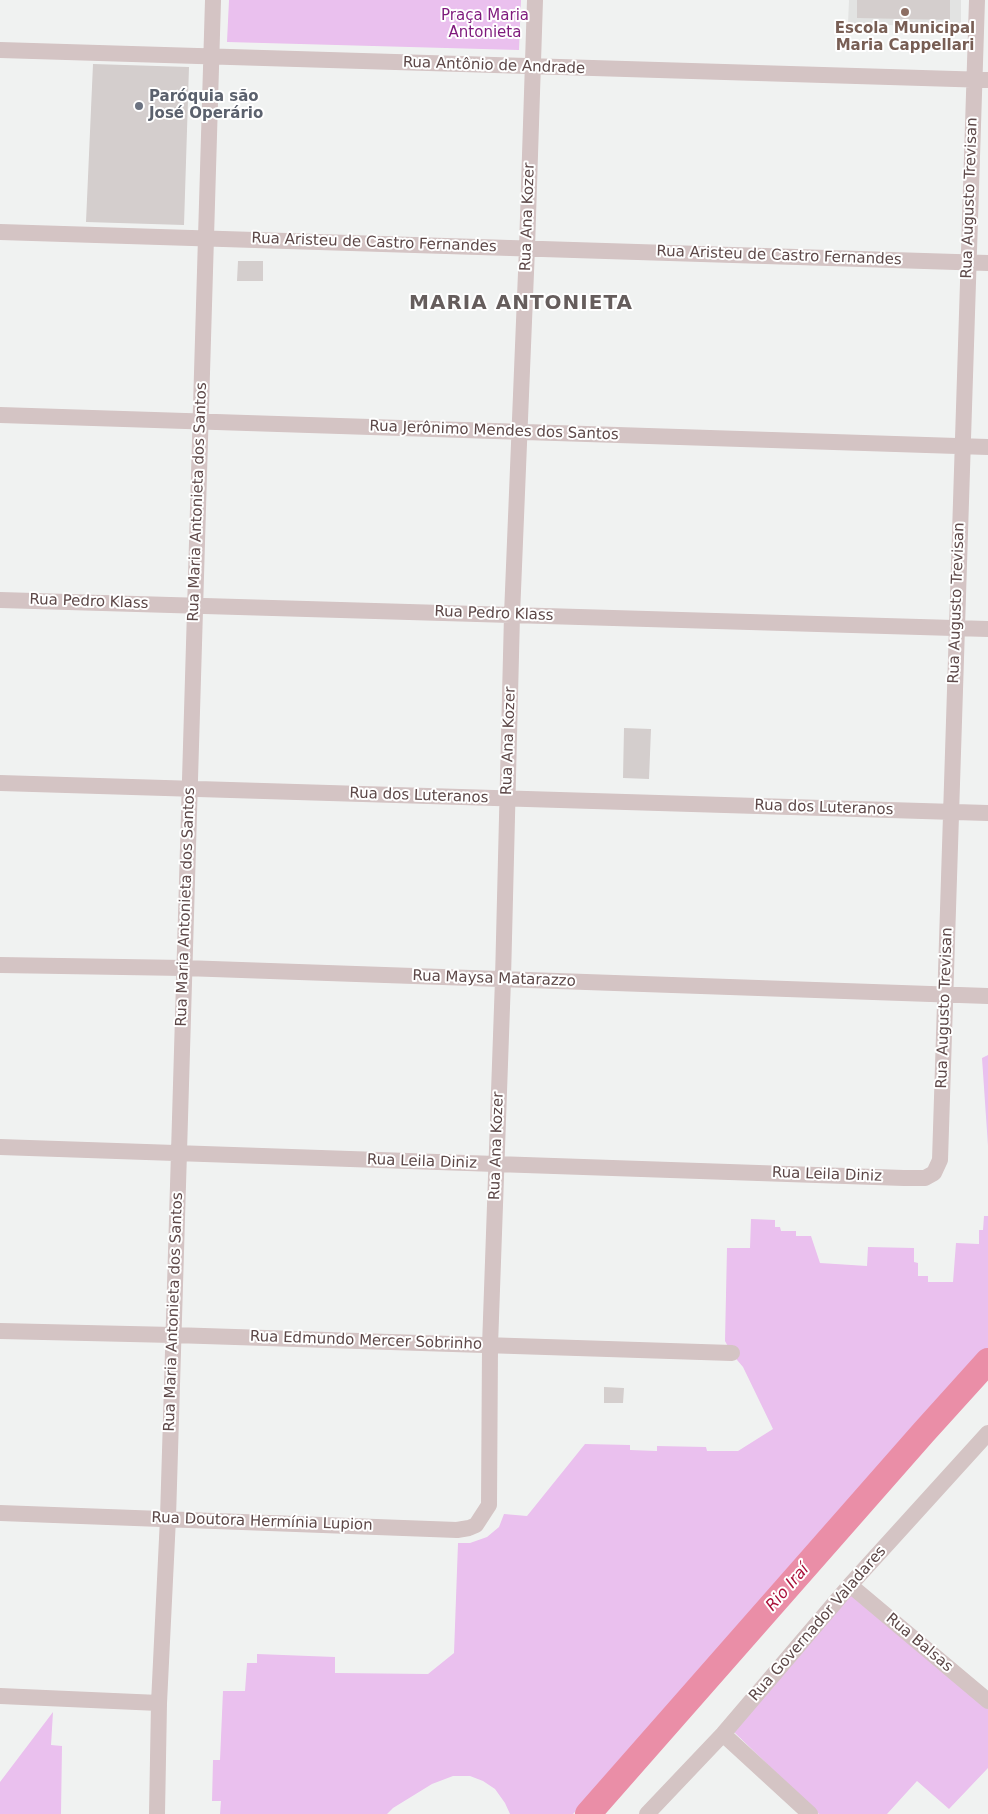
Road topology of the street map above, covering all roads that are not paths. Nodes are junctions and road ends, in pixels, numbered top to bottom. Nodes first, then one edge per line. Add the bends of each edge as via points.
1 (213, 0) edge
2 (534, 0) edge
3 (977, 0) edge
4 (0, 50) edge
5 (211, 57) junction
6 (532, 67) junction
7 (981, 79) edge
8 (0, 232) edge
9 (206, 238) junction
10 (527, 248) junction
11 (968, 262) junction
12 (988, 263) edge
13 (0, 415) edge
14 (199, 420) junction
15 (520, 432) junction
16 (962, 446) junction
17 (988, 447) edge
18 (0, 600) edge
19 (195, 605) junction
20 (512, 615) junction
21 (956, 628) junction
22 (988, 629) edge
23 (0, 783) edge
24 (189, 789) junction
25 (507, 798) junction
26 (951, 812) junction
27 (988, 814) edge
28 (0, 966) edge
29 (184, 968) junction
30 (503, 979) junction
31 (945, 994) junction
32 (988, 996) edge
33 (0, 1147) edge
34 (179, 1152) junction
35 (496, 1165) junction
36 (904, 1178) joint
37 (0, 1331) edge
38 (173, 1335) junction
39 (490, 1346) junction
40 (732, 1354) dead end
41 (988, 1433) edge
42 (490, 1483) joint
43 (0, 1513) edge
44 (168, 1518) junction
45 (850, 1585) junction
46 (0, 1696) edge
47 (988, 1701) edge
48 (159, 1703) junction
49 (723, 1734) junction
50 (157, 1814) edge
51 (647, 1814) edge
52 (810, 1814) edge

1 - 5 street, Rua Maria Antonieta dos Santos
2 - 6 street, Rua Ana Kozer
3 - 7 street, Rua Augusto Trevisan
4 - 5 street, Rua Antônio de Andrade
5 - 6 street, Rua Antônio de Andrade
5 - 9 street, Rua Maria Antonieta dos Santos
6 - 7 street, Rua Antônio de Andrade
6 - 10 street, Rua Ana Kozer
7 - 11 street, Rua Augusto Trevisan
8 - 9 street, Rua Aristeu de Castro Fernandes
9 - 10 street, Rua Aristeu de Castro Fernandes
9 - 14 street, Rua Maria Antonieta dos Santos
10 - 11 street, Rua Aristeu de Castro Fernandes
10 - 15 street, Rua Ana Kozer
11 - 12 street, Rua Aristeu de Castro Fernandes
11 - 16 street, Rua Augusto Trevisan
13 - 14 street, Rua Jerônimo Mendes dos Santos
14 - 15 street, Rua Jerônimo Mendes dos Santos
14 - 19 street, Rua Maria Antonieta dos Santos
15 - 16 street, Rua Jerônimo Mendes dos Santos
15 - 20 street, Rua Ana Kozer
16 - 17 street, Rua Jerônimo Mendes dos Santos
16 - 21 street, Rua Augusto Trevisan
18 - 19 street, Rua Pedro Klass
19 - 20 street, Rua Pedro Klass
19 - 24 street, Rua Maria Antonieta dos Santos
20 - 21 street, Rua Pedro Klass
20 - 25 street, Rua Ana Kozer
21 - 22 street, Rua Pedro Klass
21 - 26 street, Rua Augusto Trevisan
23 - 24 street, Rua dos Luteranos
24 - 25 street, Rua dos Luteranos
24 - 29 street, Rua Maria Antonieta dos Santos
25 - 26 street, Rua dos Luteranos
25 - 30 street, Rua Ana Kozer
26 - 27 street, Rua dos Luteranos
26 - 31 street, Rua Augusto Trevisan
28 - 29 street, Rua Maysa Matarazzo
29 - 30 street, Rua Maysa Matarazzo
29 - 34 street, Rua Maria Antonieta dos Santos
30 - 31 street, Rua Maysa Matarazzo
30 - 35 street, Rua Ana Kozer
31 - 32 street, Rua Maysa Matarazzo
31 - 36 street, Rua Augusto Trevisan via 940,1160 937,1170 929,1176
33 - 34 street, Rua Leila Diniz
34 - 35 street, Rua Leila Diniz
34 - 38 street, Rua Maria Antonieta dos Santos
35 - 36 street, Rua Leila Diniz
35 - 39 street, Rua Ana Kozer
37 - 38 street, Rua Edmundo Mercer Sobrinho
38 - 39 street, Rua Edmundo Mercer Sobrinho
38 - 44 street, Rua Maria Antonieta dos Santos
39 - 40 street, Rua Edmundo Mercer Sobrinho
39 - 42 street, Rua Ana Kozer
41 - 45 street, Rua Governador Valadares
42 - 44 street, Rua Doutora Hermínia Lupion via 489,1505 481,1519 476,1525 457,1530
43 - 44 street, Rua Doutora Hermínia Lupion
44 - 48 street, Rua Maria Antonieta dos Santos
45 - 47 street, Rua Balsas
45 - 49 street, Rua Governador Valadares
46 - 48 street
48 - 50 street, Rua Maria Antonieta dos Santos
49 - 51 street, Rua Governador Valadares
49 - 52 street

